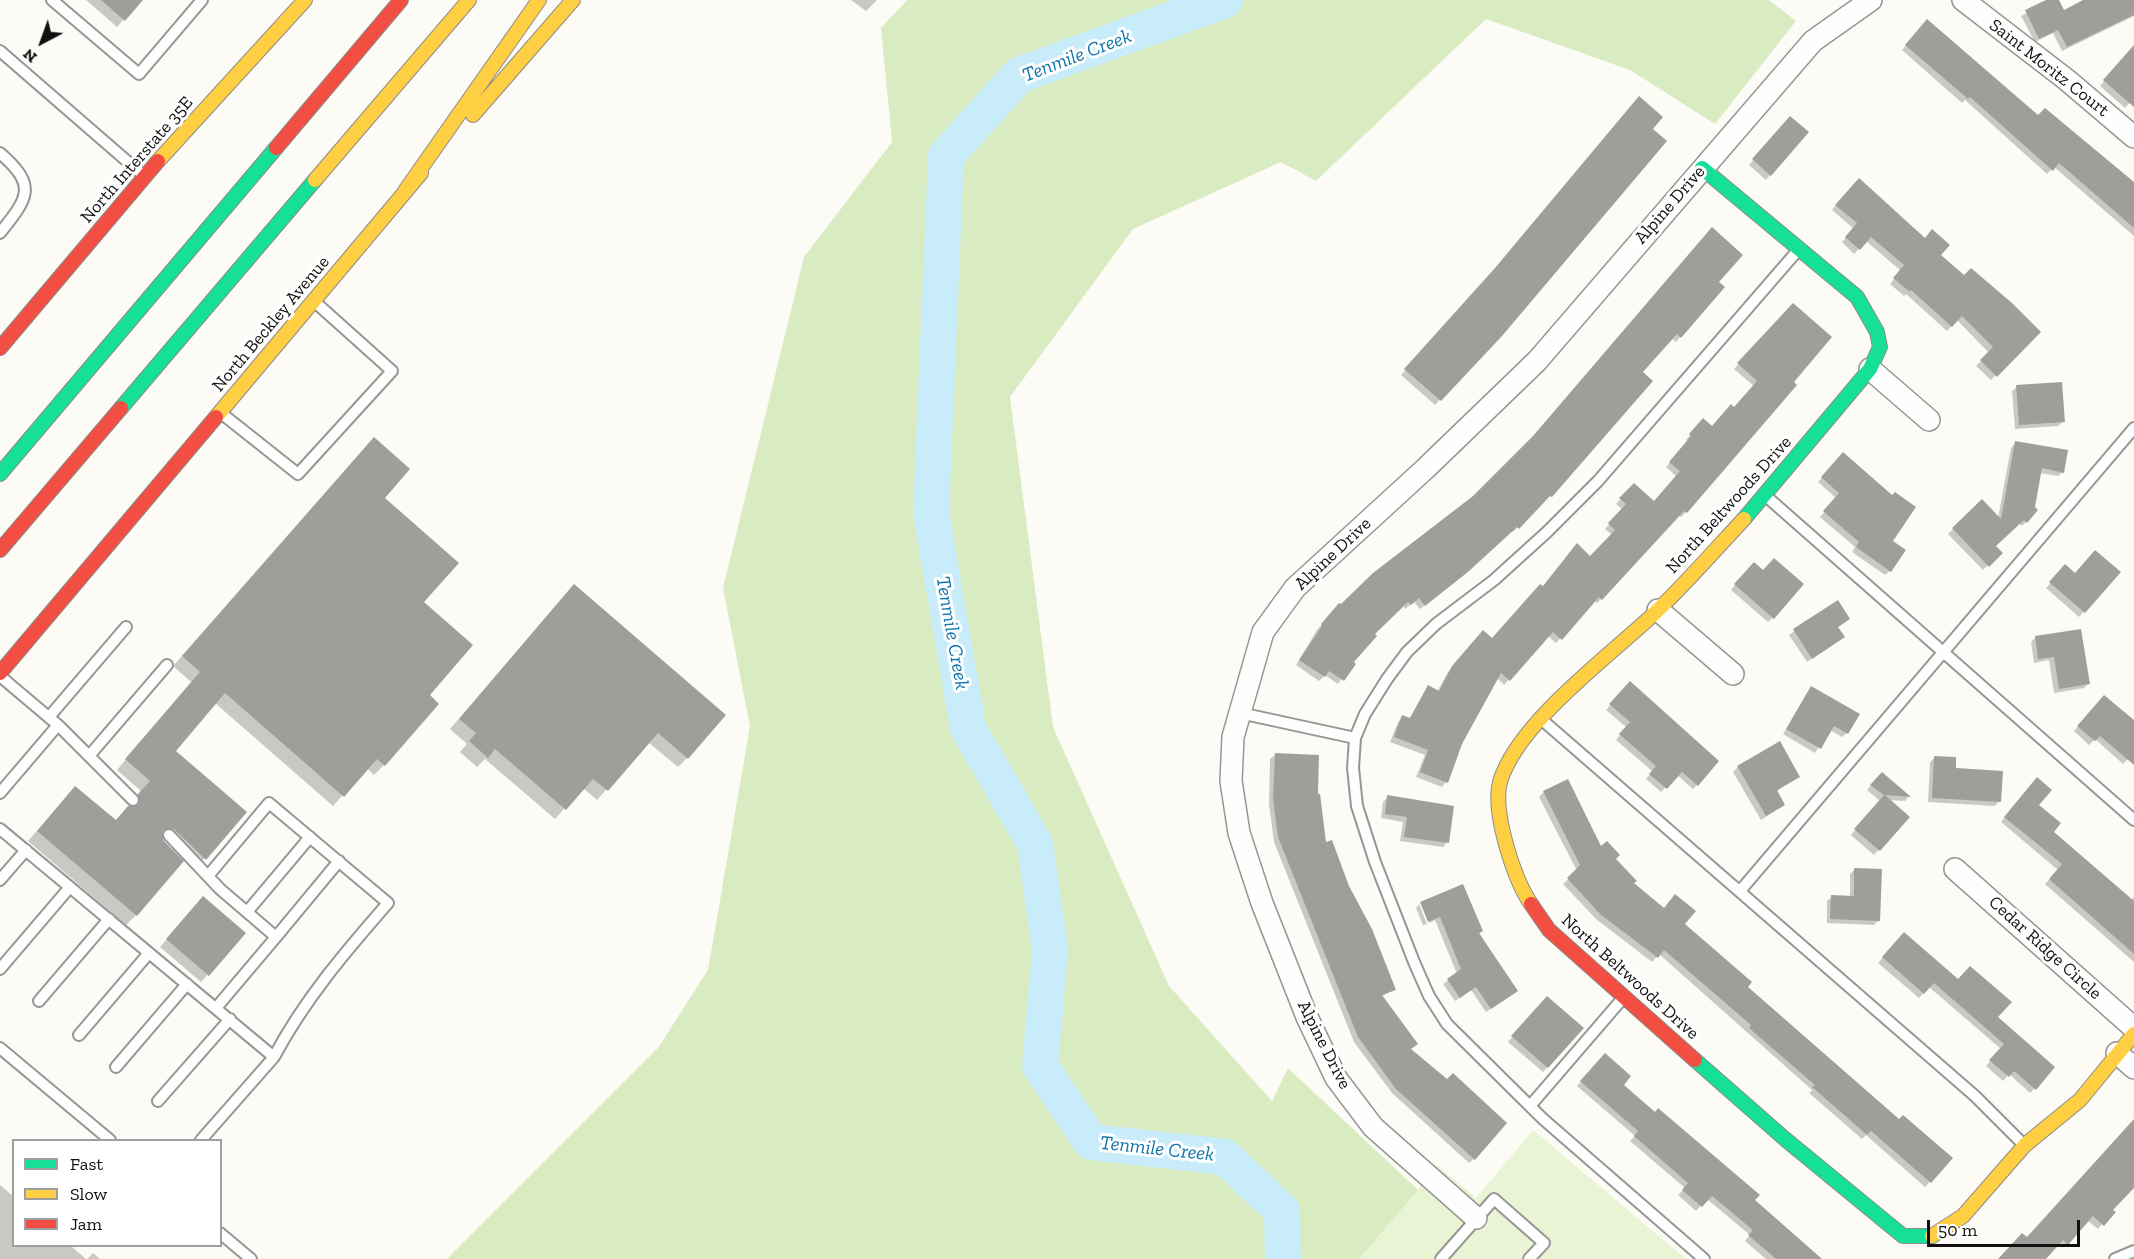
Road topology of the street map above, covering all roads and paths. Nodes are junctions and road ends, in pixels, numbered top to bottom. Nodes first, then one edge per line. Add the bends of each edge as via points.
1 (52, 0) edge
2 (202, 0) edge
3 (305, 0) edge
4 (401, 0) edge
5 (469, 0) edge
6 (539, 0) edge
7 (573, 0) edge
8 (1871, 0) edge
9 (1962, 0) edge
10 (0, 51) edge
11 (2134, 137) edge
12 (0, 153) edge
13 (1702, 168) junction
14 (144, 176) junction
15 (405, 191) junction
16 (0, 233) edge
17 (1799, 249) junction
18 (314, 301) junction
19 (5, 332) edge
20 (0, 348) edge
21 (1870, 369) junction
22 (221, 413) junction
23 (1929, 420) dead end
24 (2134, 428) edge
25 (0, 474) edge
26 (1765, 496) junction
27 (0, 550) edge
28 (1658, 610) junction
29 (126, 627) dead end
30 (1943, 654) junction
31 (167, 665) dead end
32 (1732, 674) dead end
33 (0, 675) edge
34 (1240, 714) junction
35 (49, 717) junction
36 (1540, 719) junction
37 (58, 725) junction
38 (1355, 738) junction
39 (89, 756) junction
40 (0, 793) edge
41 (133, 800) dead end
42 (2134, 820) edge
43 (0, 829) edge
44 (169, 835) dead end
45 (310, 837) junction
46 (26, 850) junction
47 (339, 861) junction
48 (1955, 869) dead end
49 (208, 876) junction
50 (0, 880) edge
51 (70, 887) junction
52 (1740, 891) junction
53 (247, 912) junction
54 (109, 919) junction
55 (276, 936) junction
56 (149, 953) junction
57 (0, 969) edge
58 (187, 984) junction
59 (1623, 998) junction
60 (39, 1001) dead end
61 (216, 1008) junction
62 (230, 1020) junction
63 (2134, 1028) edge
64 (2134, 1034) edge
65 (79, 1035) dead end
66 (0, 1048) edge
67 (2117, 1053) junction
68 (274, 1057) junction
69 (116, 1066) dead end
70 (2134, 1068) edge
71 (158, 1101) dead end
72 (1530, 1106) junction
73 (109, 1139) edge
74 (202, 1139) edge
75 (2025, 1145) junction
76 (1476, 1218) junction
77 (222, 1235) edge
78 (2134, 1251) edge
79 (251, 1259) edge
80 (1441, 1259) edge
81 (1529, 1259) edge
82 (1704, 1259) edge
83 (2115, 1259) edge

1 - 2 lane via 139,74
3 - 14 main road, North Interstate 35E
4 - 25 main road
5 - 27 main road
6 - 15 main road
7 - 15 main road, North Beckley Avenue
8 - 13 street, Alpine Drive via 1813,41
9 - 11 street, Saint Moritz Court
10 - 14 lane
12 - 16 lane via 18,169 25,186 23,204
13 - 17 main road, North Beltwoods Drive
13 - 34 street, Alpine Drive via 1537,361 1295,588 1263,632
14 - 19 main road, North Interstate 35E
15 - 18 main road, North Beckley Avenue
17 - 21 main road, North Beltwoods Drive via 1857,297 1877,332 1880,347
17 - 38 lane via 1598,481 1548,532 1407,652 1386,678
18 - 22 main road, North Beckley Avenue
18 - 22 lane via 392,371 298,474
19 - 20 main road, North Interstate 35E
21 - 23 street
21 - 26 main road, North Beltwoods Drive
22 - 33 main road, North Beckley Avenue
24 - 30 lane
26 - 28 main road, North Beltwoods Drive
26 - 30 lane
28 - 32 street
28 - 36 main road, North Beltwoods Drive
29 - 35 lane
30 - 42 lane
30 - 52 lane
31 - 39 lane
33 - 35 lane
34 - 38 lane
34 - 76 street, Alpine Drive via 1233,737 1231,781 1239,833 1307,1017 1336,1078 1372,1127
35 - 37 lane
36 - 52 lane
36 - 59 main road, North Beltwoods Drive via 1513,755 1500,783 1500,811 1509,853 1523,892 1549,930
37 - 39 lane
37 - 40 lane
38 - 72 lane via 1357,806 1375,862 1429,996 1447,1024
39 - 41 lane
43 - 46 lane
44 - 49 lane
45 - 47 lane
45 - 49 lane via 269,803
45 - 53 lane
46 - 50 lane
46 - 51 lane
47 - 55 lane
47 - 68 lane via 388,903 294,1019
48 - 63 street, Cedar Ridge Circle
49 - 53 lane
51 - 54 lane
51 - 57 lane
52 - 75 lane via 1975,1096
53 - 55 lane
54 - 56 lane
54 - 60 lane
55 - 61 lane
56 - 58 lane
56 - 65 lane
58 - 61 lane
58 - 69 lane
59 - 72 lane
59 - 75 main road, North Beltwoods Drive via 1903,1236 1932,1236 1963,1216
61 - 62 lane
62 - 68 lane
62 - 71 lane
64 - 67 main road, North Beltwoods Drive
66 - 73 lane
67 - 70 street
67 - 75 main road, North Beltwoods Drive via 2080,1100
68 - 74 lane
72 - 82 lane
76 - 80 lane
76 - 81 lane via 1494,1199 1544,1243
77 - 79 lane
78 - 83 lane

